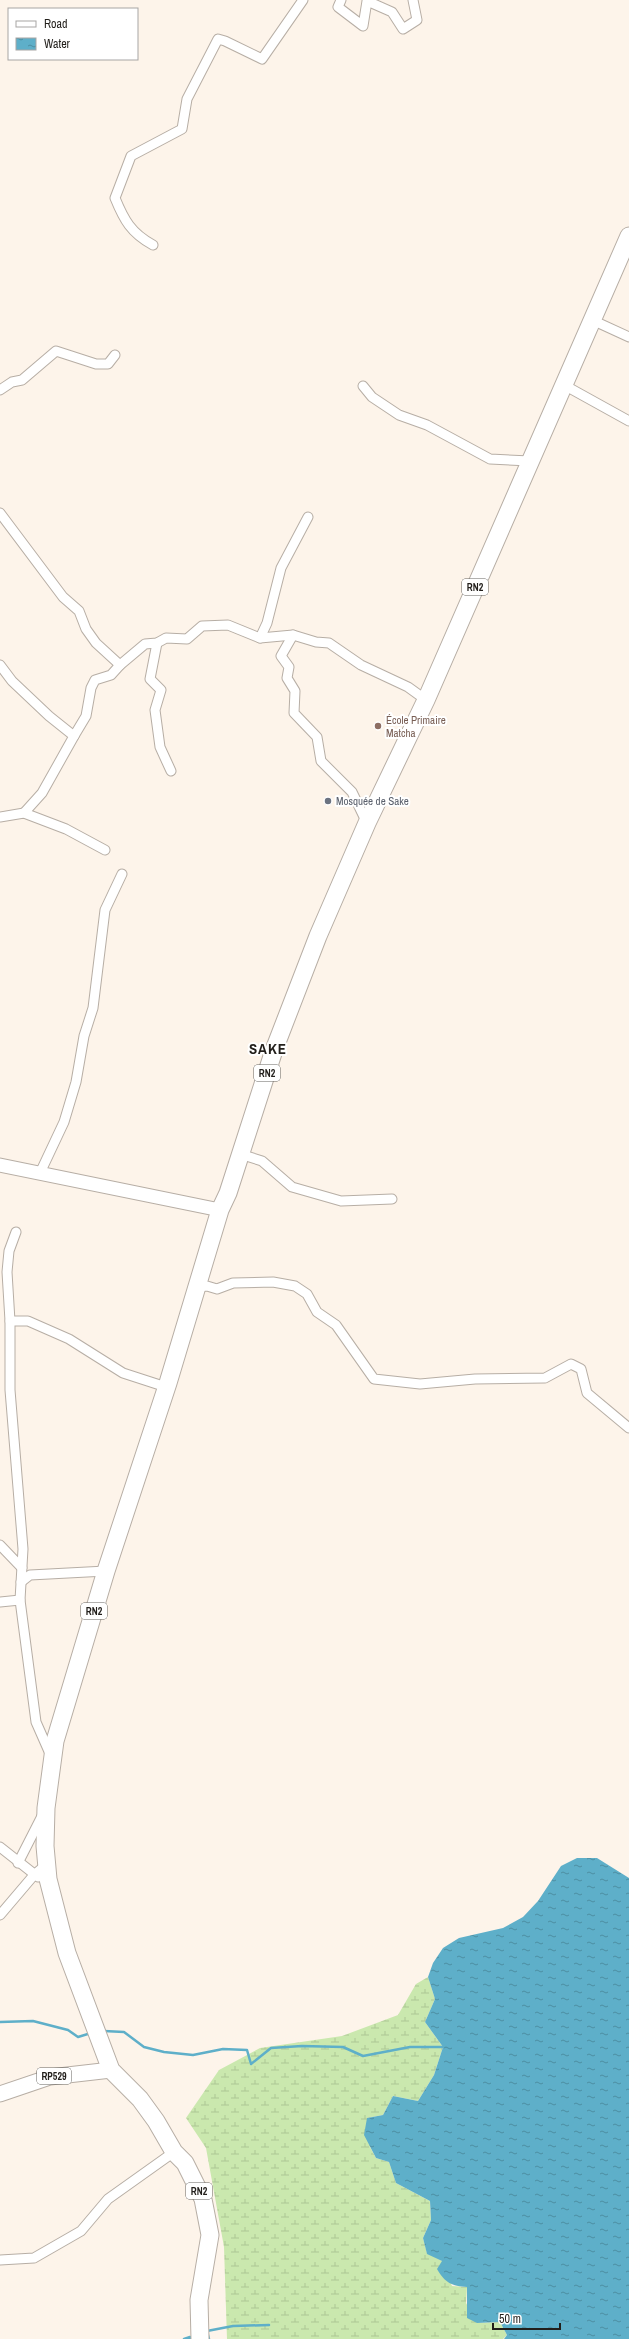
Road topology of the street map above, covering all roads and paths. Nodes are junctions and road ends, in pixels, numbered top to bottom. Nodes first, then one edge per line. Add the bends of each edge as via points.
1 (303, 0) edge
2 (341, 0) edge
3 (413, 0) edge
4 (628, 240) edge
5 (153, 245) dead end
6 (592, 320) junction
7 (629, 337) edge
8 (115, 355) dead end
9 (564, 385) junction
10 (363, 386) dead end
11 (0, 390) edge
12 (629, 421) edge
13 (530, 461) junction
14 (0, 513) edge
15 (308, 517) dead end
16 (294, 635) junction
17 (260, 638) junction
18 (157, 643) junction
19 (0, 665) edge
20 (120, 665) junction
21 (426, 700) junction
22 (74, 736) junction
23 (171, 771) dead end
24 (24, 813) junction
25 (0, 817) edge
26 (367, 823) junction
27 (105, 850) dead end
28 (122, 874) dead end
29 (240, 1154) junction
30 (0, 1165) edge
31 (40, 1173) junction
32 (392, 1199) dead end
33 (220, 1210) junction
34 (16, 1232) dead end
35 (198, 1287) junction
36 (10, 1321) junction
37 (168, 1383) junction
38 (629, 1428) edge
39 (0, 1545) edge
40 (22, 1568) junction
41 (106, 1571) junction
42 (21, 1582) junction
43 (20, 1600) junction
44 (0, 1602) edge
45 (51, 1756) junction
46 (46, 1808) junction
47 (0, 1847) edge
48 (18, 1863) junction
49 (43, 1872) junction
50 (0, 1914) edge
51 (111, 2070) junction
52 (0, 2094) edge
53 (174, 2152) junction
54 (0, 2260) edge
55 (200, 2339) edge

1 - 5 street via 262,59 218,39 187,99 182,129 131,156 115,198 124,221 142,239
2 - 3 street via 338,7 363,26 367,1 392,12 403,29 417,20
4 - 6 highway, RN2
6 - 7 street
6 - 9 highway, RN2
8 - 11 street via 108,364 96,364 56,351 22,380 12,382
9 - 12 street
9 - 13 highway, RN2
10 - 13 street via 372,397 399,415 427,425 490,459
13 - 21 highway, RN2
14 - 20 street via 63,597 79,611 86,629 96,643
15 - 17 street via 281,568 267,623
16 - 17 street
16 - 21 street via 329,643 361,665 408,687
16 - 26 street via 281,656 289,667 287,678 295,691 294,713 317,737 321,761 352,792
17 - 18 street via 228,624 215,624 202,626 187,638 166,638
18 - 20 street via 145,644
18 - 23 street via 150,679 161,690 155,710 160,747
19 - 22 street via 12,681 48,716
20 - 22 street via 111,675 95,680 86,716
21 - 26 highway, RN2
22 - 24 street via 42,794
24 - 25 street
24 - 27 street via 66,829
26 - 29 highway, RN2 via 318,936 282,1029
28 - 31 street via 105,910 93,1008 84,1036 76,1082 64,1122
29 - 32 street via 262,1161 292,1187 341,1201
29 - 33 highway, RN2
30 - 31 main road
31 - 33 main road
33 - 35 highway, RN2
34 - 36 street via 9,1251
35 - 37 highway, RN2
35 - 38 street via 217,1288 234,1284 274,1282 295,1286 307,1294 317,1312 336,1325 374,1379 420,1384 475,1379 546,1378 571,1364 581,1369 587,1393
36 - 37 street via 28,1321 69,1339 123,1373 163,1386
36 - 40 street via 10,1390 23,1550
37 - 41 highway, RN2
39 - 40 street
40 - 42 street
41 - 42 street via 30,1575
41 - 45 highway, RN2
42 - 43 street
43 - 44 street
43 - 45 street via 36,1722
45 - 46 highway, RN2
46 - 48 street
46 - 49 highway, RN2
47 - 48 street
48 - 49 street
49 - 50 street
49 - 51 highway, RN2 via 67,1953
51 - 52 main road, RP529 via 50,2077
51 - 53 highway, RN2 via 140,2099
53 - 54 street via 108,2199 81,2231 34,2258
53 - 55 highway, RN2 via 185,2163 203,2199 210,2235 199,2300

